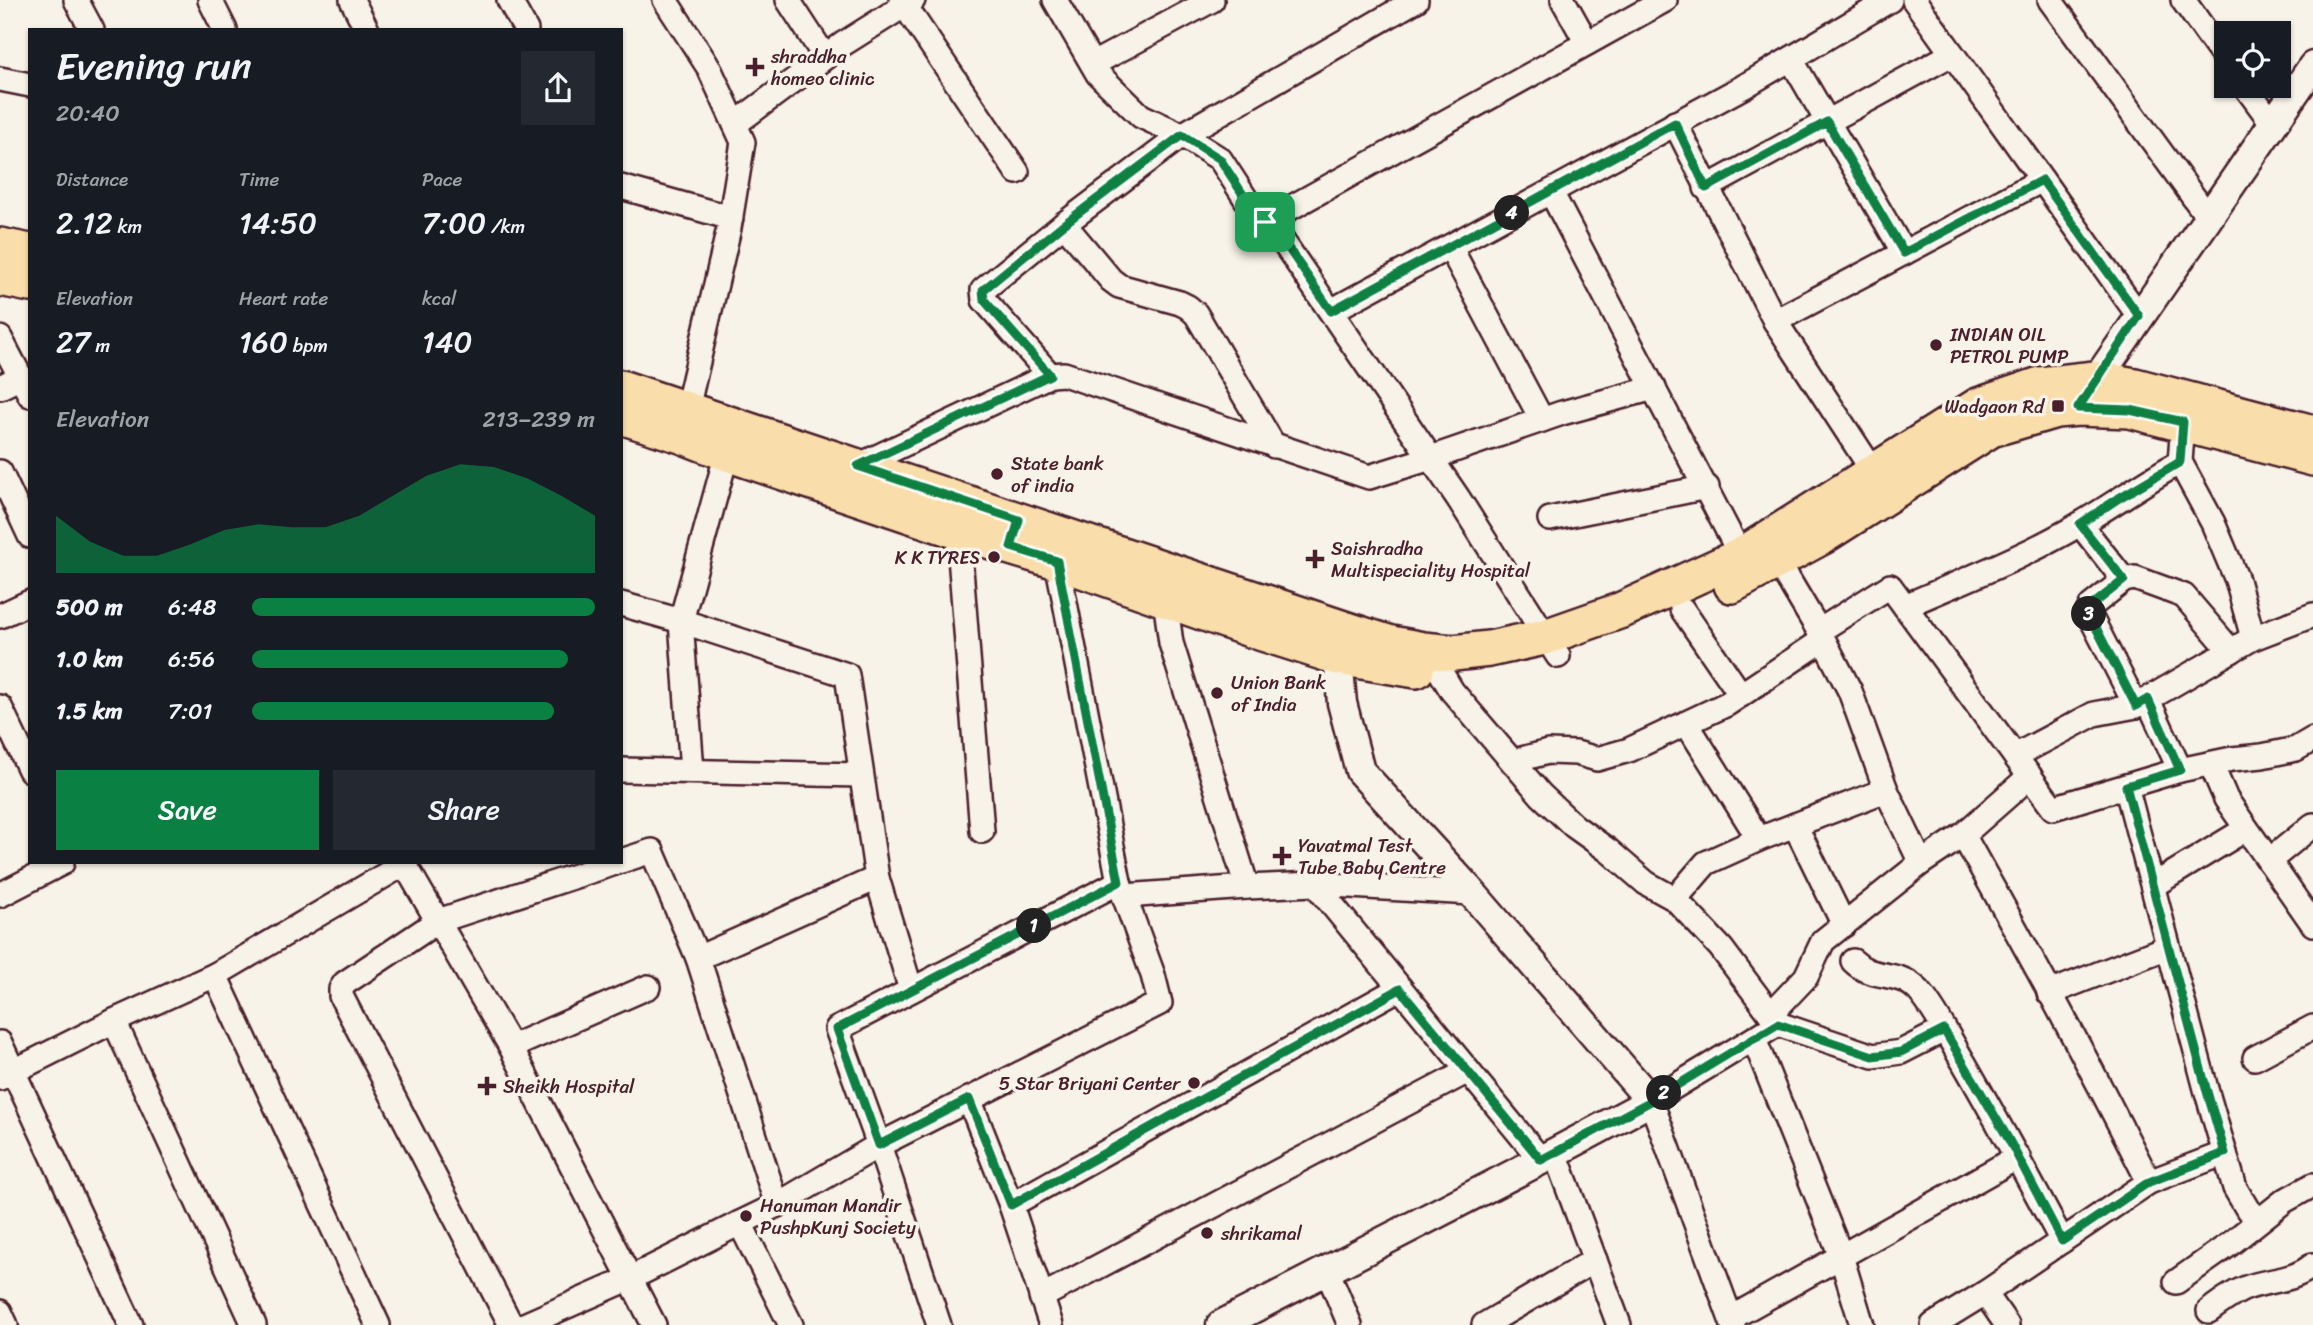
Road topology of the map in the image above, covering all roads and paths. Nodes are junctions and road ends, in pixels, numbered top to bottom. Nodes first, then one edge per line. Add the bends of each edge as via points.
1 (76, 0) edge
2 (210, 0) edge
3 (352, 0) edge
4 (509, 0) edge
5 (664, 0) edge
6 (788, 0) edge
7 (1055, 0) edge
8 (1212, 0) edge
9 (1416, 0) edge
10 (1563, 0) edge
11 (1665, 0) edge
12 (1890, 0) edge
13 (1914, 0) edge
14 (2050, 0) edge
15 (2183, 0) edge
16 (906, 2) edge
17 (91, 28) edge
18 (224, 28) edge
19 (366, 28) edge
20 (525, 28) edge
21 (1587, 43) junction
22 (2214, 43) edge
23 (1952, 54) junction
24 (825, 57) junction
25 (1791, 59) junction
26 (1093, 65) junction
27 (2313, 66) edge
28 (0, 79) edge
29 (28, 85) edge
30 (2254, 98) edge
31 (1827, 122) junction
32 (1675, 123) junction
33 (735, 124) junction
34 (2273, 124) junction
35 (1182, 135) junction
36 (1017, 172) dead end
37 (2042, 180) junction
38 (623, 188) edge
39 (1706, 188) junction
40 (1551, 192) junction
41 (2208, 217) junction
42 (732, 218) junction
43 (1265, 222) junction
44 (1064, 224) junction
45 (0, 246) edge
46 (1450, 247) junction
47 (28, 253) edge
48 (1904, 253) junction
49 (0, 278) edge
50 (28, 284) edge
51 (1331, 311) junction
52 (2139, 316) junction
53 (1775, 320) junction
54 (0, 338) edge
55 (1050, 375) junction
56 (25, 386) edge
57 (0, 387) edge
58 (1654, 388) junction
59 (623, 389) edge
60 (2087, 393) junction
61 (623, 416) edge
62 (1542, 420) junction
63 (684, 422) junction
64 (2183, 422) junction
65 (2313, 433) edge
66 (1274, 446) junction
67 (727, 453) junction
68 (1432, 458) junction
69 (2313, 458) edge
70 (2180, 462) junction
71 (858, 466) junction
72 (1873, 471) junction
73 (0, 472) edge
74 (1707, 487) junction
75 (1550, 519) dead end
76 (2080, 524) junction
77 (958, 531) junction
78 (28, 532) edge
79 (1015, 534) junction
80 (1741, 556) junction
81 (1057, 561) junction
82 (1778, 562) junction
83 (2124, 580) junction
84 (1165, 599) junction
85 (28, 603) edge
86 (623, 605) edge
87 (1905, 606) junction
88 (1682, 608) junction
89 (0, 616) edge
90 (2312, 617) edge
91 (681, 621) junction
92 (1821, 635) junction
93 (2253, 639) junction
94 (1341, 643) junction
95 (1552, 647) junction
96 (2231, 651) junction
97 (1440, 671) junction
98 (1741, 695) junction
99 (2142, 703) junction
100 (0, 707) edge
101 (1687, 724) junction
102 (2310, 749) edge
103 (2015, 756) junction
104 (1514, 761) junction
105 (2211, 764) junction
106 (28, 766) edge
107 (623, 770) edge
108 (2180, 770) junction
109 (692, 771) junction
110 (861, 775) junction
111 (2030, 776) junction
112 (2126, 786) junction
113 (1886, 790) junction
114 (1795, 825) junction
115 (2313, 825) edge
116 (2246, 829) junction
117 (982, 831) dead end
118 (1964, 835) junction
119 (1759, 839) junction
120 (623, 860) edge
121 (2269, 861) junction
122 (1921, 863) junction
123 (60, 864) edge
124 (402, 864) edge
125 (405, 864) edge
126 (612, 864) edge
127 (877, 878) junction
128 (1315, 884) junction
129 (2154, 885) junction
130 (1247, 887) junction
131 (1122, 889) junction
132 (1472, 893) junction
133 (0, 895) edge
134 (1675, 900) junction
135 (438, 921) junction
136 (2313, 924) edge
137 (1844, 925) junction
138 (2168, 947) junction
139 (698, 958) junction
140 (1853, 961) dead end
141 (215, 975) junction
142 (648, 987) dead end
143 (1400, 989) junction
144 (911, 990) junction
145 (2049, 993) junction
146 (1774, 1019) junction
147 (114, 1021) junction
148 (2313, 1027) edge
149 (1944, 1030) junction
150 (1754, 1039) junction
151 (0, 1043) edge
152 (511, 1047) junction
153 (2255, 1059) dead end
154 (1468, 1071) junction
155 (7, 1075) edge
156 (969, 1099) junction
157 (1651, 1101) junction
158 (879, 1145) junction
159 (2225, 1153) junction
160 (1548, 1157) junction
161 (2018, 1157) junction
162 (2149, 1182) junction
163 (2313, 1185) edge
164 (777, 1205) junction
165 (1011, 1205) junction
166 (2259, 1220) junction
167 (740, 1223) junction
168 (2062, 1241) junction
169 (1841, 1256) junction
170 (1595, 1260) junction
171 (2313, 1265) edge
172 (1327, 1270) junction
173 (631, 1278) junction
174 (2176, 1282) dead end
175 (1985, 1293) junction
176 (1041, 1297) junction
177 (0, 1311) edge
178 (2209, 1311) dead end
179 (1732, 1322) edge
180 (933, 1323) edge
181 (6, 1325) edge
182 (131, 1325) edge
183 (254, 1325) edge
184 (378, 1325) edge
185 (511, 1325) edge
186 (524, 1325) edge
187 (654, 1325) edge
188 (791, 1325) edge
189 (1051, 1325) edge
190 (1221, 1325) edge
191 (1350, 1325) edge
192 (1484, 1325) edge
193 (1619, 1325) edge
194 (1862, 1325) edge
195 (1933, 1325) edge
196 (2007, 1325) edge

1 - 17 street
2 - 18 street
3 - 19 street
4 - 20 street
5 - 33 street via 709,68
6 - 24 street
7 - 26 street
8 - 26 street
9 - 35 street
10 - 21 street
11 - 21 street
12 - 25 street
13 - 23 street
14 - 41 street
15 - 22 street
16 - 24 street
16 - 36 street
21 - 43 street
23 - 31 street
23 - 37 street
24 - 33 street
25 - 31 street
25 - 32 street
26 - 35 street via 1141,116
27 - 34 street
28 - 29 street
30 - 34 street
31 - 39 street
31 - 48 street
32 - 39 street
32 - 40 street
33 - 42 street via 743,142
34 - 41 street
35 - 43 street via 1220,159
35 - 44 street
37 - 48 street
37 - 52 street
38 - 42 street
39 - 53 street
40 - 46 street
40 - 58 street
41 - 52 street
42 - 63 street
43 - 51 street via 1278,233
44 - 55 street via 988,285 982,295
44 - 66 street via 1119,286 1180,303 1196,314
45 - 47 main road
46 - 51 street
46 - 62 street
48 - 53 street
49 - 50 main road
51 - 68 street
52 - 60 street
53 - 72 street
54 - 56 street
55 - 66 street via 1063,374
55 - 71 street
56 - 57 street
58 - 62 street
58 - 74 street
59 - 63 main road
60 - 64 main road via 2130,410
60 - 65 main road via 2186,398
60 - 72 main road via 2040,385 1978,406
60 - 82 main road via 2056,410 1991,429
61 - 63 main road
62 - 68 street
63 - 67 main road
63 - 71 main road
64 - 69 main road
64 - 70 street
66 - 68 street via 1368,477
67 - 77 main road
67 - 91 street
68 - 95 street
70 - 76 street
70 - 93 street via 2237,580
71 - 79 main road
72 - 80 main road
73 - 78 street
74 - 75 street
74 - 80 street
76 - 83 street
76 - 87 street
77 - 79 main road
77 - 117 street
79 - 81 main road
79 - 94 main road
80 - 95 main road
81 - 84 main road
81 - 131 street
82 - 88 main road
82 - 92 street
83 - 96 street via 2135,579 2184,596
83 - 99 street via 2088,612
84 - 94 main road via 1247,628
84 - 130 street via 1171,643
85 - 89 street
86 - 91 street
87 - 92 street via 1890,586
87 - 103 street
88 - 95 main road via 1623,634
88 - 98 street
90 - 93 street
91 - 109 street
91 - 110 street via 847,675
92 - 98 street
92 - 113 street via 1850,691
93 - 96 street
94 - 95 main road via 1453,653
94 - 97 main road via 1409,670
94 - 132 street via 1342,703 1360,771
95 - 97 main road via 1501,671
96 - 99 street
97 - 104 street via 1485,732
98 - 101 street
99 - 103 street via 2094,714
99 - 108 street
100 - 106 street
101 - 104 street via 1597,759 1548,752
101 - 119 street
102 - 105 street
103 - 111 street
104 - 134 street via 1574,826
105 - 108 street
105 - 116 street
107 - 109 street
108 - 112 street
109 - 110 street
110 - 127 street
111 - 112 street via 2053,808
111 - 118 street
112 - 129 street
113 - 114 street
113 - 122 street
114 - 119 street
114 - 137 street
115 - 121 street
116 - 121 street
116 - 129 street
118 - 122 street
118 - 145 street
119 - 134 street via 1706,863
120 - 139 street via 652,851
121 - 136 street
122 - 137 street
123 - 133 street
124 - 141 street
125 - 135 street
126 - 135 street
127 - 139 street
127 - 144 street
128 - 130 street
128 - 132 street
128 - 143 street
129 - 138 street
130 - 131 street
131 - 144 street
131 - 156 street via 1160,1003
132 - 157 street
134 - 146 street via 1721,948
135 - 152 street
135 - 185 street via 345,983 341,996
137 - 146 street via 1823,942 1806,977
138 - 145 street
138 - 159 street
139 - 164 street
140 - 149 street via 1871,974 1894,975 1908,982
141 - 147 street
141 - 184 street
142 - 152 street
143 - 154 street
143 - 165 street
144 - 158 street via 837,1029
145 - 162 street
146 - 149 street via 1873,1056 1901,1052
146 - 150 street
147 - 155 street
147 - 183 street
148 - 153 street
149 - 161 street
150 - 157 street
150 - 169 street
151 - 155 street
152 - 173 street
154 - 160 street
154 - 176 street
155 - 182 street
156 - 158 street
156 - 165 street
157 - 160 street
157 - 179 street
158 - 164 street
158 - 180 street
159 - 162 street
159 - 166 street via 2235,1188
160 - 170 street
160 - 172 street
161 - 168 street
161 - 169 street
162 - 168 street
163 - 166 street
164 - 167 street
165 - 176 street
166 - 174 street
167 - 173 street
167 - 188 street
168 - 175 street
169 - 179 street
169 - 194 street
170 - 192 street
170 - 193 street
171 - 178 street via 2296,1277 2248,1287
172 - 190 street
172 - 191 street
173 - 186 street
173 - 187 street
175 - 195 street
175 - 196 street
176 - 189 street
177 - 181 street

